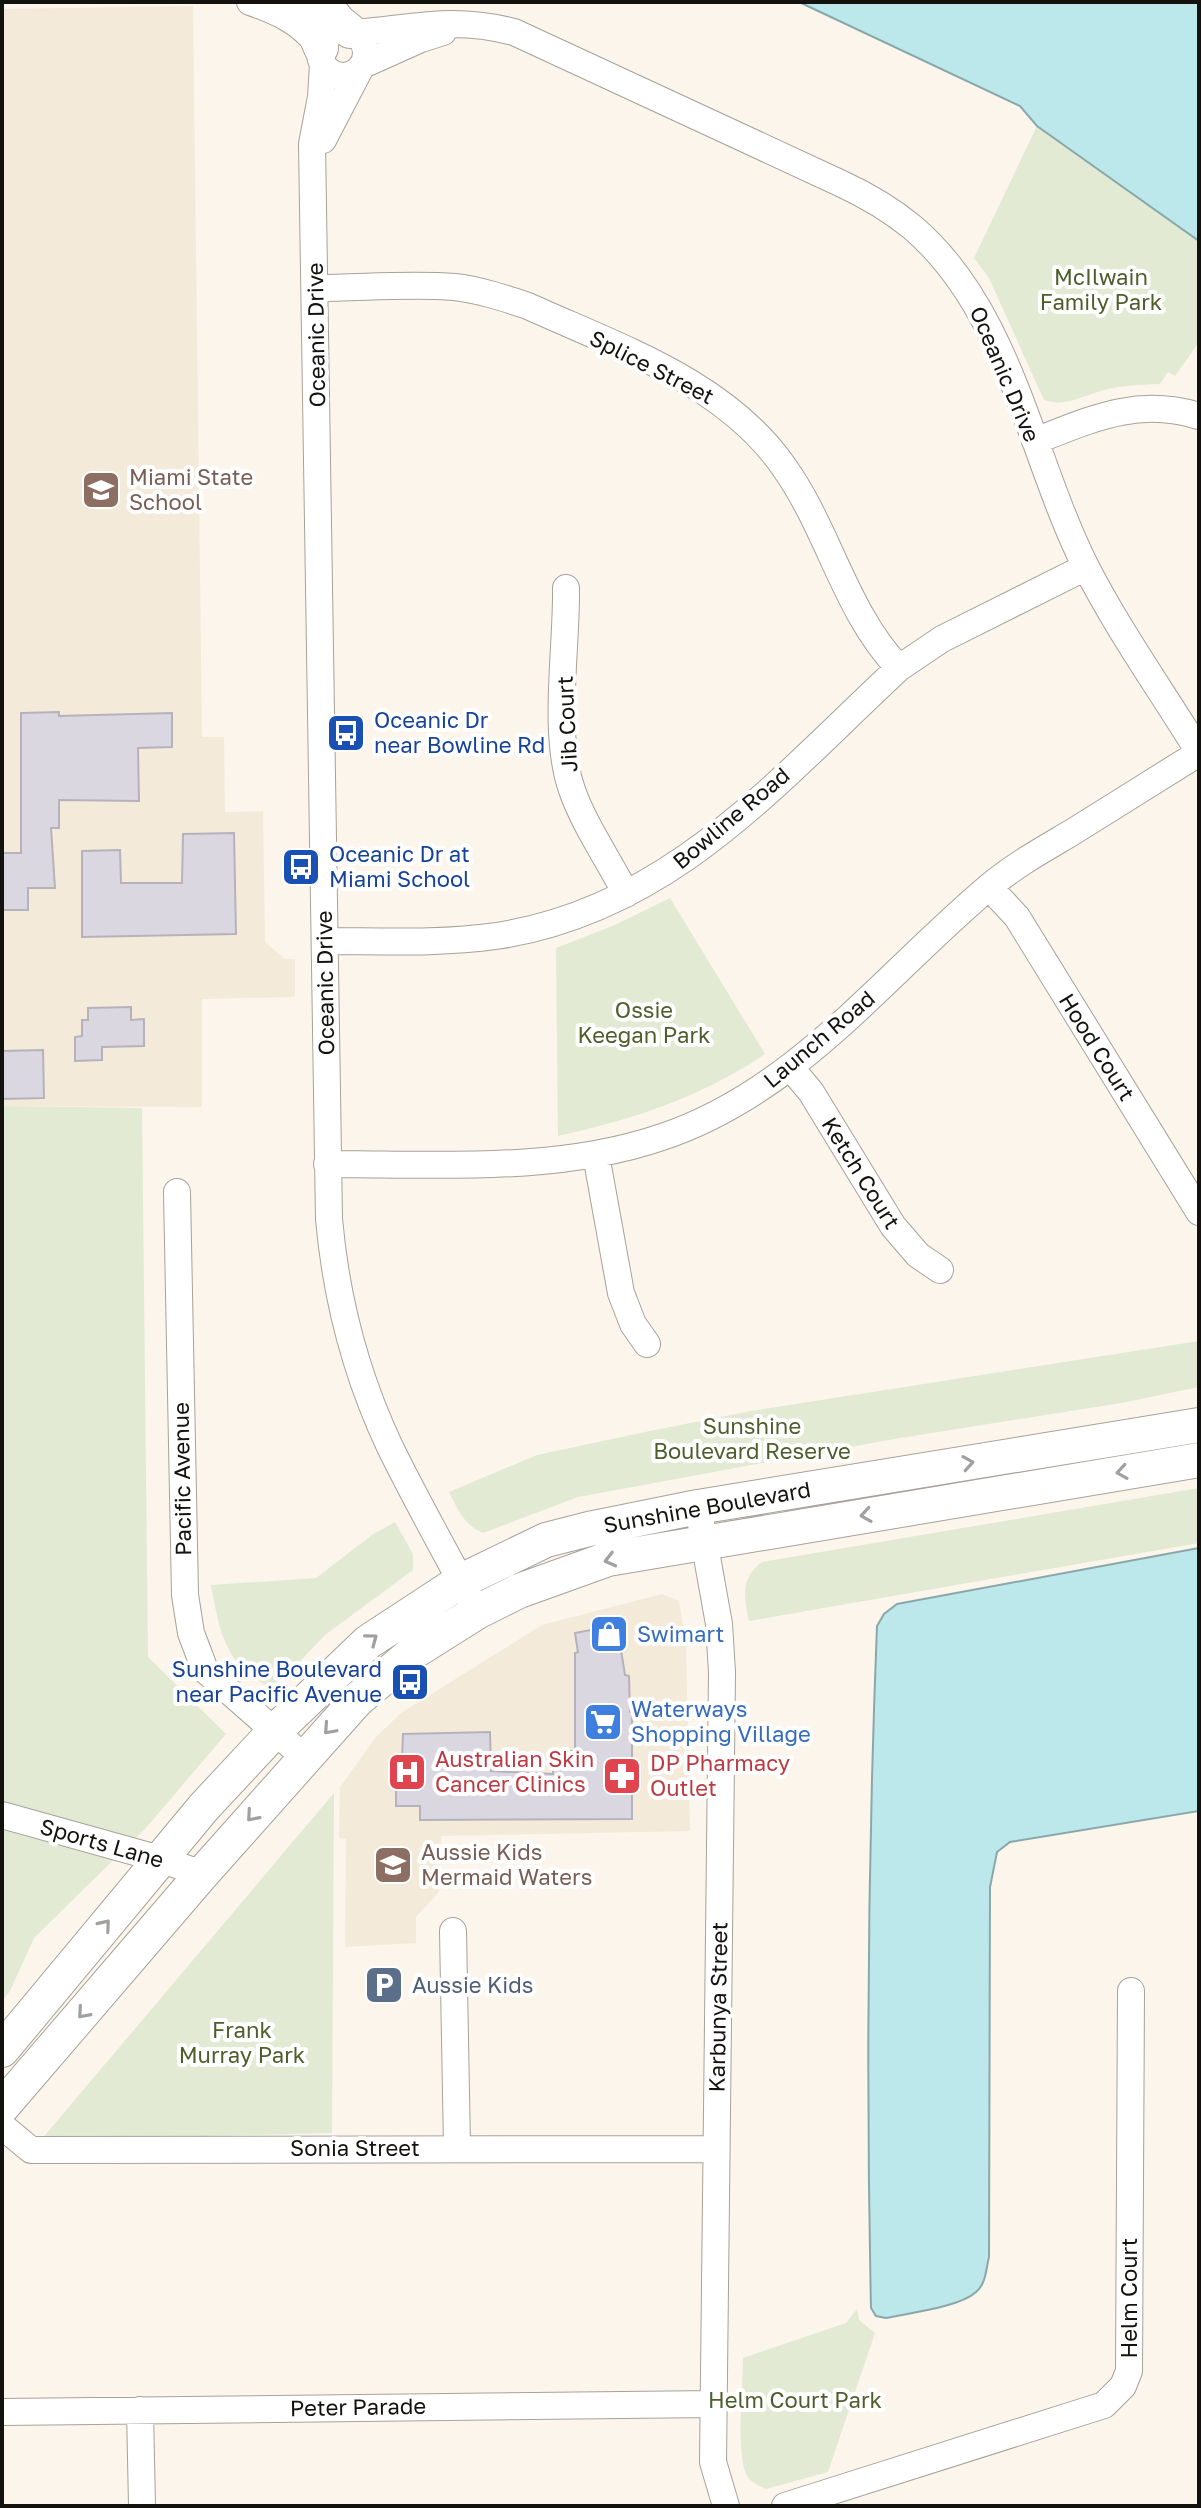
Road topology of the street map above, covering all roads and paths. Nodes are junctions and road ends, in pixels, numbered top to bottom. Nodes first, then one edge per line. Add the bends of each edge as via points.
1 (250, 2) edge
2 (302, 2) edge
3 (322, 2) edge
4 (469, 24) junction
5 (352, 32) junction
6 (322, 54) junction
7 (361, 67) junction
8 (312, 178) junction
9 (316, 288) junction
10 (1199, 416) edge
11 (1035, 441) junction
12 (1086, 567) junction
13 (566, 588) dead end
14 (899, 668) junction
15 (1199, 752) edge
16 (989, 887) junction
17 (626, 894) junction
18 (325, 941) junction
19 (791, 1068) junction
20 (596, 1155) junction
21 (327, 1164) junction
22 (177, 1192) dead end
23 (1199, 1212) edge
24 (940, 1270) dead end
25 (647, 1344) dead end
26 (1199, 1425) edge
27 (1199, 1460) edge
28 (698, 1507) junction
29 (705, 1541) junction
30 (461, 1581) junction
31 (477, 1612) junction
32 (274, 1732) junction
33 (304, 1757) junction
34 (2, 1815) edge
35 (160, 1859) junction
36 (202, 1874) junction
37 (453, 1931) dead end
38 (1131, 1991) dead end
39 (2, 2050) edge
40 (2, 2107) edge
41 (2, 2126) edge
42 (457, 2147) junction
43 (716, 2149) junction
44 (714, 2404) junction
45 (140, 2410) junction
46 (2, 2412) edge
47 (142, 2506) edge
48 (726, 2506) edge
49 (785, 2506) edge

1 - 6 street via 300,26
2 - 6 main road
3 - 5 main road
4 - 5 street, Oceanic Drive
4 - 7 street, Oceanic Drive
4 - 11 street, Oceanic Drive via 533,40 888,209 937,252 976,304
5 - 6 street via 332,33
5 - 7 street via 366,47
6 - 7 street via 331,73 343,76
6 - 8 street, Oceanic Drive
7 - 8 street, Oceanic Drive via 329,125
8 - 9 street, Oceanic Drive
9 - 14 street, Splice Street via 456,287 503,297 672,372 716,399 742,419 785,467 871,633
9 - 18 street, Oceanic Drive
10 - 11 street via 1133,409
11 - 12 street, Oceanic Drive
12 - 14 street, Bowline Road via 942,639
12 - 15 street, Oceanic Drive
13 - 17 street, Jib Court via 566,765 581,810
14 - 17 street, Bowline Road via 721,832 672,869
15 - 16 street, Launch Road
16 - 19 street, Launch Road
16 - 23 street, Hood Court via 1017,917
17 - 18 street, Bowline Road via 562,920 496,936
18 - 21 street, Oceanic Drive
19 - 20 street, Launch Road via 700,1122
19 - 24 street, Ketch Court via 893,1226 918,1255
20 - 21 street, Launch Road via 516,1163
20 - 25 street via 624,1301
21 - 30 street, Oceanic Drive via 332,1256 361,1375 391,1448
22 - 32 street, Pacific Avenue via 187,1615 205,1670
28 -> 26 main road, Sunshine Boulevard
27 -> 29 main road, Sunshine Boulevard
28 - 29 street, Karbunya Street
28 - 30 main road, Sunshine Boulevard via 546,1540
29 -> 31 main road, Sunshine Boulevard via 608,1559
29 - 43 street, Karbunya Street via 722,1672
30 - 31 street, Oceanic Drive
32 -> 30 main road, Sunshine Boulevard via 368,1642
31 -> 33 main road, Sunshine Boulevard via 386,1674
32 - 33 street, Pacific Avenue
32 - 35 main road
33 -> 36 main road
34 - 35 street, Sports Lane
35 - 36 street, Sports Lane
39 -> 35 main road
36 -> 40 main road
37 - 42 street
38 - 49 street, Helm Court via 1129,2371 1123,2386 1104,2405
41 - 42 street, Sonia Street via 31,2150
42 - 43 street, Sonia Street
43 - 44 street, Karbunya Street
44 - 45 street, Peter Parade
44 - 48 street, Karbunya Street via 713,2462
45 - 46 street, Peter Parade
45 - 47 street

